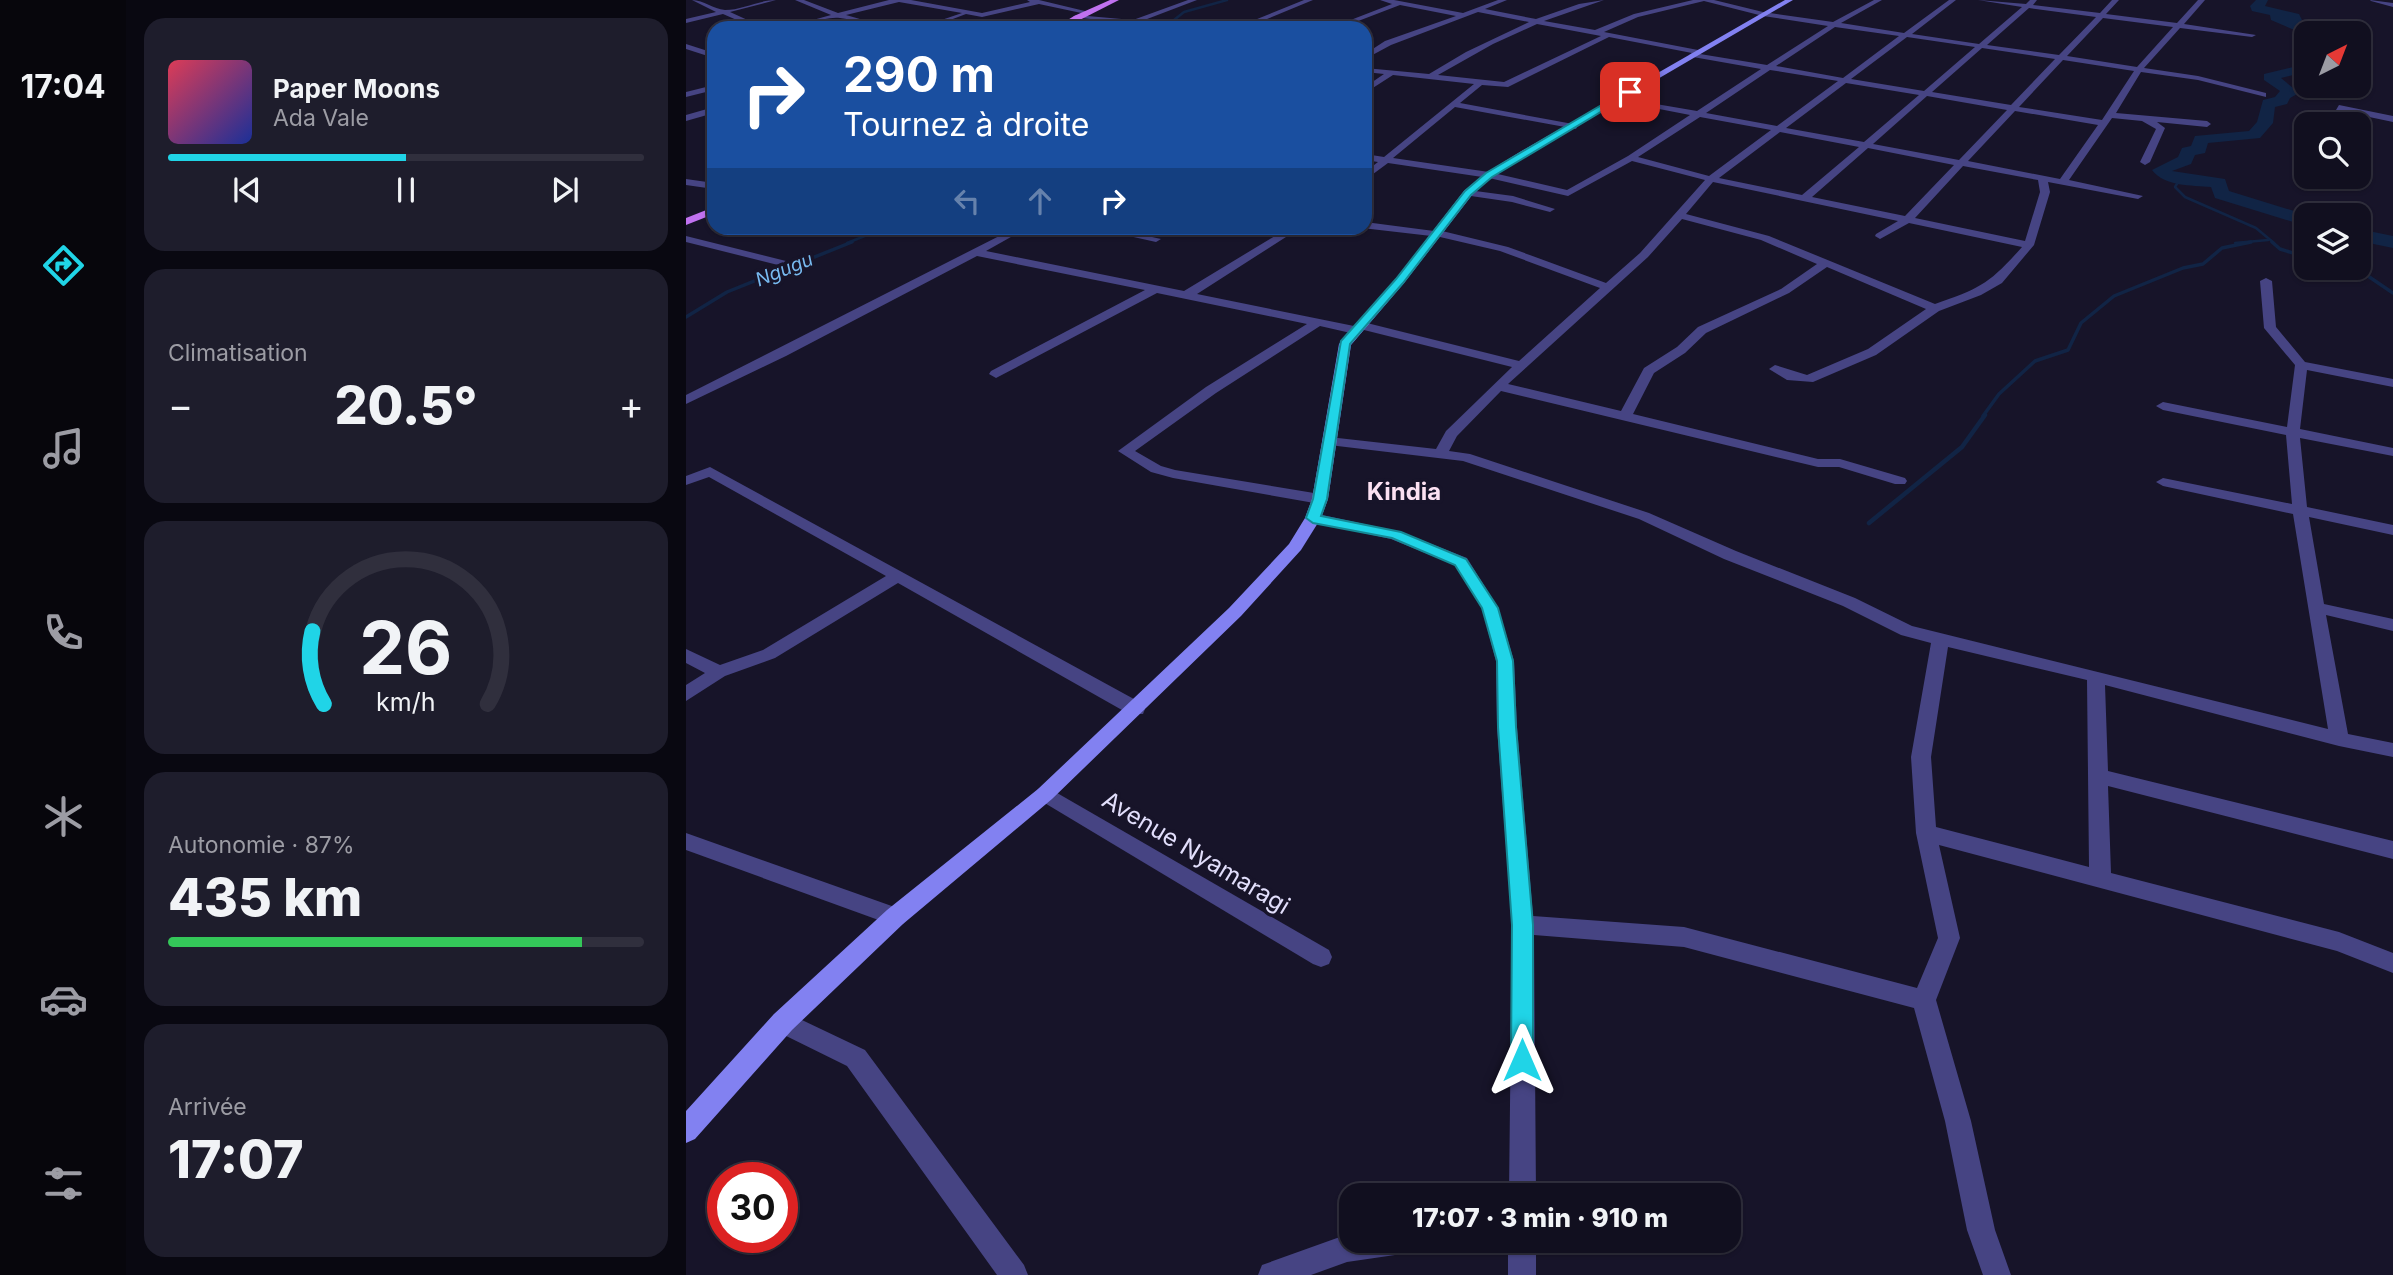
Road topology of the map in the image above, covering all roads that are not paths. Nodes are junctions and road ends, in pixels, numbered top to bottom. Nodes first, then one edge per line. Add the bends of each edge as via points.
1 (695, 0) edge
2 (773, 0) edge
3 (798, 0) edge
4 (898, 0) edge
5 (1030, 0) edge
6 (1116, 0) edge
7 (1194, 0) edge
8 (1310, 0) edge
9 (1383, 0) edge
10 (1410, 0) edge
11 (1504, 0) edge
12 (1601, 0) edge
13 (1704, 0) edge
14 (1790, 0) edge
15 (1879, 0) edge
16 (1953, 0) edge
17 (1981, 0) edge
18 (2034, 0) edge
19 (2116, 0) edge
20 (2202, 0) edge
21 (2373, 0) edge
22 (1039, 2) junction
23 (1399, 3) junction
24 (2393, 5) edge
25 (2026, 6) junction
26 (1477, 10) junction
27 (724, 12) junction
28 (1086, 12) junction
29 (970, 14) junction
30 (1763, 14) junction
31 (837, 15) junction
32 (1464, 15) junction
33 (2099, 16) junction
34 (1076, 17) junction
35 (686, 21) edge
36 (745, 21) edge
37 (814, 21) edge
38 (860, 21) edge
39 (946, 21) edge
40 (1070, 21) edge
41 (1122, 21) edge
42 (1137, 21) edge
43 (1257, 21) edge
44 (1352, 21) edge
45 (1536, 23) junction
46 (1837, 24) junction
47 (2176, 26) junction
48 (1593, 34) junction
49 (1907, 34) junction
50 (2252, 35) dead end
51 (1606, 36) junction
52 (686, 46) edge
53 (1982, 46) junction
54 (707, 48) edge
55 (696, 51) junction
56 (1372, 53) edge
57 (1696, 53) junction
58 (686, 54) edge
59 (707, 54) edge
60 (2059, 57) junction
61 (1768, 67) junction
62 (2139, 69) junction
63 (1372, 71) edge
64 (1391, 73) junction
65 (1432, 76) junction
66 (1845, 81) junction
67 (1481, 82) junction
68 (1372, 86) edge
69 (707, 89) edge
70 (688, 93) edge
71 (1925, 93) junction
72 (2263, 95) dead end
73 (1618, 99) junction
74 (1452, 104) junction
75 (2014, 108) junction
76 (2339, 108) dead end
77 (707, 112) edge
78 (1695, 114) junction
79 (2110, 115) junction
80 (686, 118) edge
81 (2144, 118) junction
82 (2393, 119) edge
83 (2102, 123) junction
84 (2207, 124) dead end
85 (1573, 127) junction
86 (1778, 127) junction
87 (1866, 144) junction
88 (1372, 158) edge
89 (1631, 158) junction
90 (1388, 160) junction
91 (1961, 162) junction
92 (2145, 162) dead end
93 (1372, 172) edge
94 (1489, 175) junction
95 (2042, 177) junction
96 (1712, 178) junction
97 (2063, 181) junction
98 (686, 182) edge
99 (707, 185) edge
100 (1468, 193) junction
101 (2138, 196) dead end
102 (1806, 197) junction
103 (1550, 209) dead end
104 (707, 213) edge
105 (1680, 215) junction
106 (1908, 219) junction
107 (686, 222) edge
108 (1372, 226) edge
109 (1437, 234) junction
110 (1009, 235) edge
111 (1135, 235) edge
112 (1284, 235) edge
113 (1880, 236) dead end
114 (686, 239) edge
115 (1156, 239) dead end
116 (2029, 245) junction
117 (976, 252) junction
118 (1827, 262) junction
119 (782, 263) dead end
120 (2266, 281) dead end
121 (1607, 287) junction
122 (1154, 290) junction
123 (1185, 296) junction
124 (1935, 308) junction
125 (1317, 323) junction
126 (1357, 327) junction
127 (1520, 365) junction
128 (2301, 365) junction
129 (1774, 369) dead end
130 (996, 374) dead end
131 (2393, 383) edge
132 (1498, 386) junction
133 (686, 400) edge
134 (2164, 406) dead end
135 (1625, 416) junction
136 (2293, 433) junction
137 (1329, 441) junction
138 (2393, 452) edge
139 (1441, 453) junction
140 (686, 481) edge
141 (1900, 481) dead end
142 (2163, 482) dead end
143 (1316, 509) junction
144 (2300, 512) junction
145 (2393, 530) edge
146 (897, 578) junction
147 (2318, 608) junction
148 (2393, 625) edge
149 (1940, 640) junction
150 (686, 654) edge
151 (719, 673) junction
152 (2096, 676) junction
153 (686, 695) edge
154 (1136, 709) junction
155 (2339, 739) junction
156 (2393, 750) edge
157 (2098, 776) junction
158 (1045, 794) junction
159 (1926, 833) junction
160 (686, 842) edge
161 (2393, 850) edge
162 (2101, 879) junction
163 (895, 917) junction
164 (1522, 925) junction
165 (1321, 957) dead end
166 (2393, 963) edge
167 (1924, 1000) junction
168 (783, 1022) junction
169 (686, 1130) edge
170 (1522, 1183) edge
171 (1339, 1251) edge
172 (1522, 1253) edge
173 (1278, 1274) edge
174 (1014, 1275) edge
175 (1522, 1275) edge
176 (1997, 1275) edge

1 - 27 street
2 - 27 street
3 - 31 street
4 - 29 street
4 - 31 street
5 - 22 street
6 - 28 main road
7 - 42 street
8 - 43 street
9 - 23 street
10 - 23 street
11 - 26 street
12 - 45 street
13 - 30 street
13 - 48 street via 1636,15
14 - 30 street
15 - 46 street
16 - 49 street
17 - 25 street
18 - 25 street
19 - 33 street
20 - 47 street
21 - 24 street
22 - 28 street
22 - 29 street via 998,13
23 - 32 street
23 - 44 street
25 - 33 street
25 - 53 street
26 - 32 street
26 - 45 street
27 - 35 street
27 - 36 street
28 - 34 main road
29 - 39 street
30 - 46 street
30 - 57 street
31 - 37 street
31 - 38 street
32 - 56 street
33 - 47 street
33 - 60 street
34 - 40 main road
34 - 41 street
45 - 48 street
45 - 65 street via 1457,59
46 - 49 street
46 - 61 street
47 - 50 street
47 - 62 street
48 - 51 street
49 - 53 street
49 - 66 street
51 - 57 street
51 - 67 street via 1505,85
52 - 55 street
53 - 60 street
53 - 71 street
54 - 55 street
55 - 58 street
55 - 59 street
57 - 61 street
57 - 73 street
60 - 62 street
60 - 75 street
61 - 66 street
61 - 78 street
62 - 72 street
62 - 79 street
63 - 64 street
64 - 65 street
64 - 68 street
65 - 67 street
66 - 71 street
66 - 86 street
67 - 74 street
69 - 70 street
71 - 75 street
71 - 87 street
73 - 78 street
73 - 85 street
74 - 85 street
74 - 90 street
75 - 83 street
75 - 91 street
76 - 82 street
77 - 80 street
78 - 86 street
78 - 89 street
79 - 81 street
79 - 83 street
81 - 84 street
81 - 92 street via 2161,128
83 - 97 street
85 - 94 street
86 - 87 street
86 - 96 street
87 - 91 street
87 - 102 street
88 - 90 street
89 - 94 street via 1568,193
89 - 96 street
90 - 93 street
90 - 94 street
91 - 95 street
91 - 106 street
94 - 100 street
95 - 97 street
95 - 116 street via 2045,192
96 - 102 street
96 - 105 street
97 - 101 street
98 - 99 street
100 - 103 street
100 - 109 street
102 - 106 street
104 - 107 main road
105 - 118 street via 1765,238
105 - 121 street
106 - 113 street
106 - 116 street
108 - 109 street
109 - 121 street via 1504,250
109 - 126 street
110 - 117 street
111 - 115 street
112 - 123 street
114 - 119 street
116 - 124 street via 1998,281
117 - 122 street
117 - 133 street
118 - 124 street
118 - 135 street via 1785,291 1702,330 1681,351 1649,371
120 - 128 street via 2270,328
121 - 127 street
122 - 123 street
122 - 130 street
123 - 125 street
124 - 129 street via 1872,352 1808,379
125 - 126 street
125 - 143 street via 1125,451 1156,469
126 - 127 street
126 - 137 street via 1345,344
127 - 132 street
128 - 131 street
128 - 136 street
132 - 135 street
132 - 139 street via 1451,434
134 - 136 street
135 - 141 street via 1818,463 1840,463
136 - 138 street
136 - 144 street
137 - 139 street
137 - 143 street
139 - 149 street via 1644,516 1907,631
140 - 146 street via 710,471
142 - 144 street
143 - 154 street via 1295,547 1278,566
143 - 164 street via 1461,562 1490,608 1505,661
144 - 145 street
144 - 147 street
146 - 151 street via 769,654
146 - 154 street
147 - 148 street
147 - 155 street
149 - 152 street
149 - 159 street via 1921,757
150 - 151 street
151 - 153 street
152 - 155 street
152 - 157 street
154 - 158 street
155 - 156 street
157 - 161 street
157 - 162 street
158 - 163 street
158 - 165 street, Avenue Nyamaragi
159 - 162 street
159 - 167 street via 1949,938
160 - 163 street
162 - 166 street via 2339,942
163 - 168 street
164 - 167 street via 1684,937
164 - 170 street
167 - 176 street via 1958,1121 1981,1230
168 - 169 street
168 - 174 street via 856,1058
171 - 173 street
172 - 175 street

